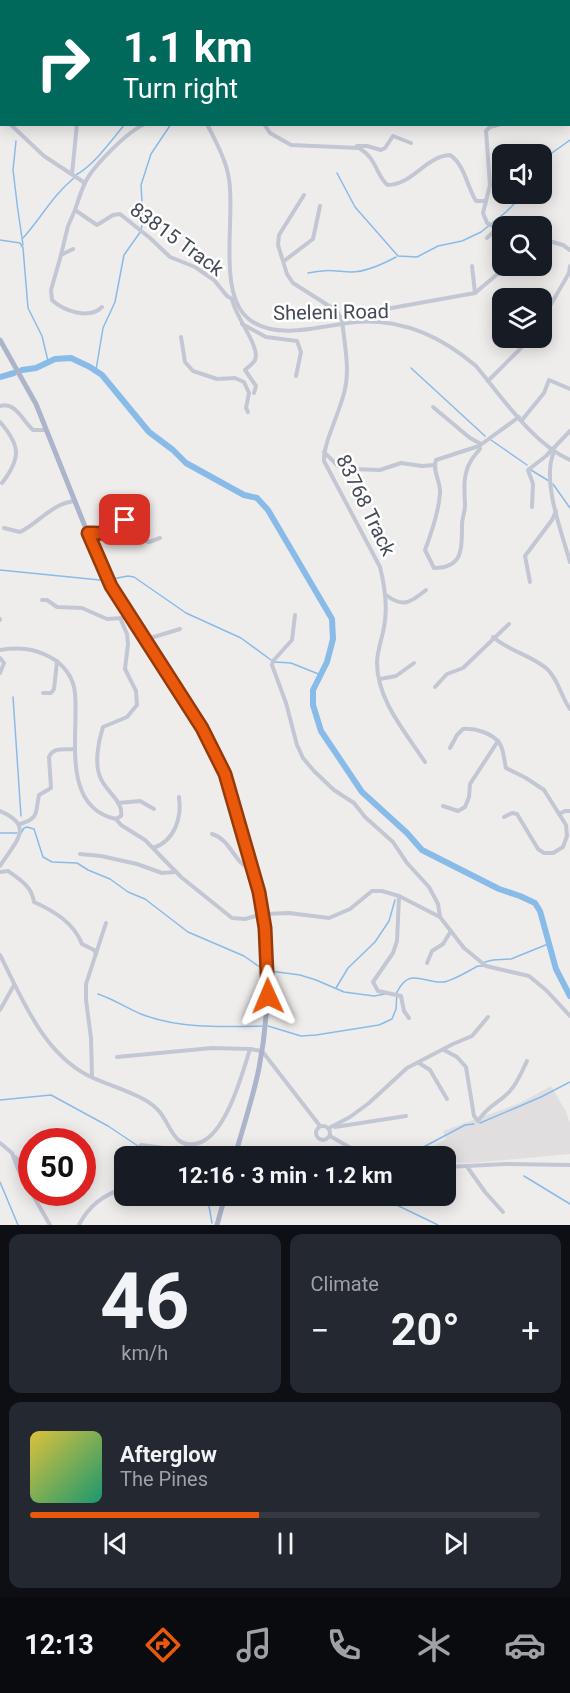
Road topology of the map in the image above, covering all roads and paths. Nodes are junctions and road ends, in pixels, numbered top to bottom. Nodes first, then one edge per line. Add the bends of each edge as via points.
1 (12, 126) edge
2 (77, 126) edge
3 (141, 126) edge
4 (208, 126) edge
5 (265, 126) edge
6 (494, 126) edge
7 (411, 143) dead end
8 (356, 147) junction
9 (72, 174) junction
10 (85, 183) junction
11 (304, 195) dead end
12 (486, 201) junction
13 (320, 206) dead end
14 (75, 210) junction
15 (492, 226) edge
16 (492, 233) edge
17 (488, 238) dead end
18 (552, 240) edge
19 (73, 249) dead end
20 (570, 250) edge
21 (61, 255) junction
22 (284, 261) junction
23 (570, 266) edge
24 (472, 267) dead end
25 (569, 272) edge
26 (495, 276) edge
27 (475, 293) junction
28 (233, 300) junction
29 (552, 303) edge
30 (102, 307) dead end
31 (377, 322) junction
32 (241, 324) junction
33 (342, 324) junction
34 (181, 337) dead end
35 (0, 340) edge
36 (521, 348) edge
37 (296, 376) dead end
38 (488, 381) junction
39 (244, 382) junction
40 (255, 383) junction
41 (570, 389) edge
42 (254, 393) dead end
43 (0, 406) edge
44 (433, 407) dead end
45 (248, 412) dead end
46 (520, 418) junction
47 (0, 422) edge
48 (46, 430) junction
49 (570, 431) edge
50 (480, 446) junction
51 (552, 451) junction
52 (324, 452) junction
53 (570, 460) edge
54 (434, 465) junction
55 (2, 483) edge
56 (126, 498) dead end
57 (75, 501) junction
58 (532, 507) dead end
59 (556, 511) junction
60 (4, 528) dead end
61 (112, 532) junction
62 (88, 533) junction
63 (160, 538) dead end
64 (570, 562) edge
65 (530, 582) dead end
66 (426, 590) dead end
67 (385, 594) junction
68 (42, 600) dead end
69 (126, 612) junction
70 (295, 615) dead end
71 (122, 618) junction
72 (509, 624) dead end
73 (180, 629) dead end
74 (493, 637) junction
75 (144, 640) junction
76 (0, 650) edge
77 (0, 658) edge
78 (57, 661) junction
79 (414, 663) dead end
80 (0, 673) edge
81 (380, 679) junction
82 (435, 687) dead end
83 (43, 693) dead end
84 (570, 709) edge
85 (498, 741) junction
86 (450, 748) dead end
87 (74, 749) junction
88 (425, 762) dead end
89 (178, 797) dead end
90 (118, 803) junction
91 (443, 806) dead end
92 (154, 809) dead end
93 (0, 811) edge
94 (570, 811) edge
95 (559, 814) junction
96 (504, 817) dead end
97 (116, 819) junction
98 (20, 824) junction
99 (212, 834) dead end
100 (153, 848) junction
101 (80, 854) dead end
102 (0, 866) edge
103 (253, 870) junction
104 (175, 871) junction
105 (0, 872) edge
106 (399, 896) junction
107 (263, 914) junction
108 (440, 918) junction
109 (106, 923) dead end
110 (452, 931) junction
111 (96, 954) junction
112 (0, 955) edge
113 (427, 963) dead end
114 (13, 986) junction
115 (0, 1010) edge
116 (570, 1016) edge
117 (488, 1017) dead end
118 (409, 1018) dead end
119 (250, 1049) junction
120 (443, 1050) junction
121 (262, 1051) junction
122 (117, 1057) dead end
123 (427, 1058) junction
124 (527, 1061) dead end
125 (418, 1063) junction
126 (428, 1067) junction
127 (92, 1077) junction
128 (447, 1099) dead end
129 (406, 1116) dead end
130 (320, 1126) junction
131 (332, 1127) junction
132 (330, 1136) junction
133 (0, 1143) edge
134 (189, 1144) joint
135 (239, 1146) edge
136 (347, 1146) edge
137 (14, 1156) junction
138 (18, 1160) edge
139 (570, 1165) edge
140 (456, 1167) edge
141 (467, 1167) junction
142 (114, 1192) edge
143 (222, 1206) edge
144 (503, 1212) dead end
145 (50, 1225) edge
146 (79, 1225) edge
147 (217, 1225) edge

1 - 9 street via 44,156
2 - 9 street
3 - 10 street via 123,139
4 - 28 street via 229,179
5 - 8 street via 291,145
6 - 12 street via 486,131 490,185
7 - 8 street via 393,136 381,150
8 - 12 street via 368,154 388,185 400,183 450,155 457,161 476,201
9 - 10 street
10 - 14 street
11 - 22 street via 278,238
12 - 15 street via 485,219
13 - 22 street via 313,239
14 - 21 street
14 - 28 street, 83815 Track via 97,225 120,214 170,257 214,280
16 - 17 street
18 - 20 street
19 - 21 street
21 - 30 street via 52,300 87,315
22 - 33 street via 293,283 337,311
23 - 25 street
24 - 27 street
25 - 29 street
26 - 27 street
27 - 31 street via 386,309
28 - 32 street
28 - 33 street, Sheleni Road via 249,320 272,330
31 - 33 street, Sheleni Road
31 - 38 street, Sheleni Road via 417,330 445,342 476,366
32 - 37 street via 266,337 297,341 301,352
32 - 40 street via 256,350 255,359 245,369
33 - 52 street, 83768 Track via 347,382
34 - 39 street via 188,367 213,378
35 - 48 main road
36 - 38 street
38 - 46 street, Sheleni Road
39 - 40 street
39 - 45 street via 249,393
40 - 42 street
41 - 46 street via 549,380 544,393
43 - 48 street via 13,407 33,430
44 - 50 street
46 - 50 street
46 - 51 street, Sheleni Road
47 - 55 street via 14,440 17,453
48 - 57 main road
49 - 51 street
50 - 54 street via 438,459
50 - 54 street via 464,478 461,554 450,565 434,568 425,550 440,492
51 - 53 street, Sheleni Road
51 - 58 street via 528,470
51 - 59 street via 550,471
52 - 54 street via 340,467 358,470 380,470 401,463
52 - 67 street, 83768 Track via 326,467 380,567
56 - 61 street via 130,504 124,525
57 - 60 street via 62,504 20,532
57 - 62 main road
59 - 64 street
59 - 65 street via 525,556
61 - 62 street
61 - 63 street via 146,542
62 - 69 main road
66 - 67 street via 402,603
67 - 81 street, 83768 Track via 385,620 377,661
68 - 71 street via 57,607 82,608 107,619
69 - 71 street
69 - 75 main road
70 - 108 street via 292,640 272,665 303,758 393,842 429,887
71 - 90 street via 128,644 125,669 136,691 137,705 127,717 103,727 97,765 101,780
72 - 74 street
73 - 75 street
74 - 82 street via 463,668 447,674
74 - 84 street via 549,670
75 - 103 main road via 219,761
76 - 78 street via 27,649
77 - 80 street via 4,663
78 - 83 street via 54,689
78 - 87 street via 69,674 75,693
79 - 81 street via 396,676
81 - 88 street, 83768 Track via 396,720
85 - 86 street via 475,729 463,729
85 - 91 street via 470,784 465,807 458,811
85 - 95 street via 506,768 547,793
87 - 97 street via 78,778 88,802
87 - 98 street via 51,753 52,786 40,793 33,818
89 - 100 street via 178,822 166,841
90 - 92 street via 140,801
90 - 97 street via 122,811
93 - 98 street
94 - 95 street
95 - 96 street via 566,825 567,840 549,854 538,849 517,814
97 - 100 street
98 - 102 street via 20,834
99 - 103 street via 227,844 242,865
100 - 104 street
101 - 104 street via 137,864 162,873
103 - 107 main road
104 - 107 street via 229,916 245,919
105 - 111 street via 8,871 19,879 33,893 35,903 63,919 77,932 82,944
106 - 107 street via 372,891 350,909 329,918
106 - 108 street
106 - 118 street via 397,941 373,981 377,991 401,996
107 - 121 main road via 268,996
108 - 110 street
109 - 111 street
110 - 113 street via 432,951
110 - 116 street via 464,948 486,966 520,973 538,982
111 - 127 street via 86,991
112 - 114 street
114 - 115 street
114 - 127 street via 39,1030 76,1068
117 - 120 street via 472,1036
119 - 121 street
119 - 122 street via 212,1048
119 - 134 street via 238,1088 217,1128 203,1141
120 - 123 street
120 - 124 street via 466,1067 478,1121 509,1092
121 - 130 street
121 - 135 main road
123 - 125 street
123 - 126 street
125 - 126 street
125 - 131 street
126 - 128 street
127 - 134 street via 154,1106 175,1138
129 - 131 street
130 - 131 street
130 - 132 street via 316,1133 319,1138 325,1140
131 - 132 street
132 - 136 street
133 - 137 street
137 - 138 street
137 - 145 street
139 - 141 street
140 - 141 street
141 - 144 street
142 - 146 street via 92,1206
143 - 147 main road

